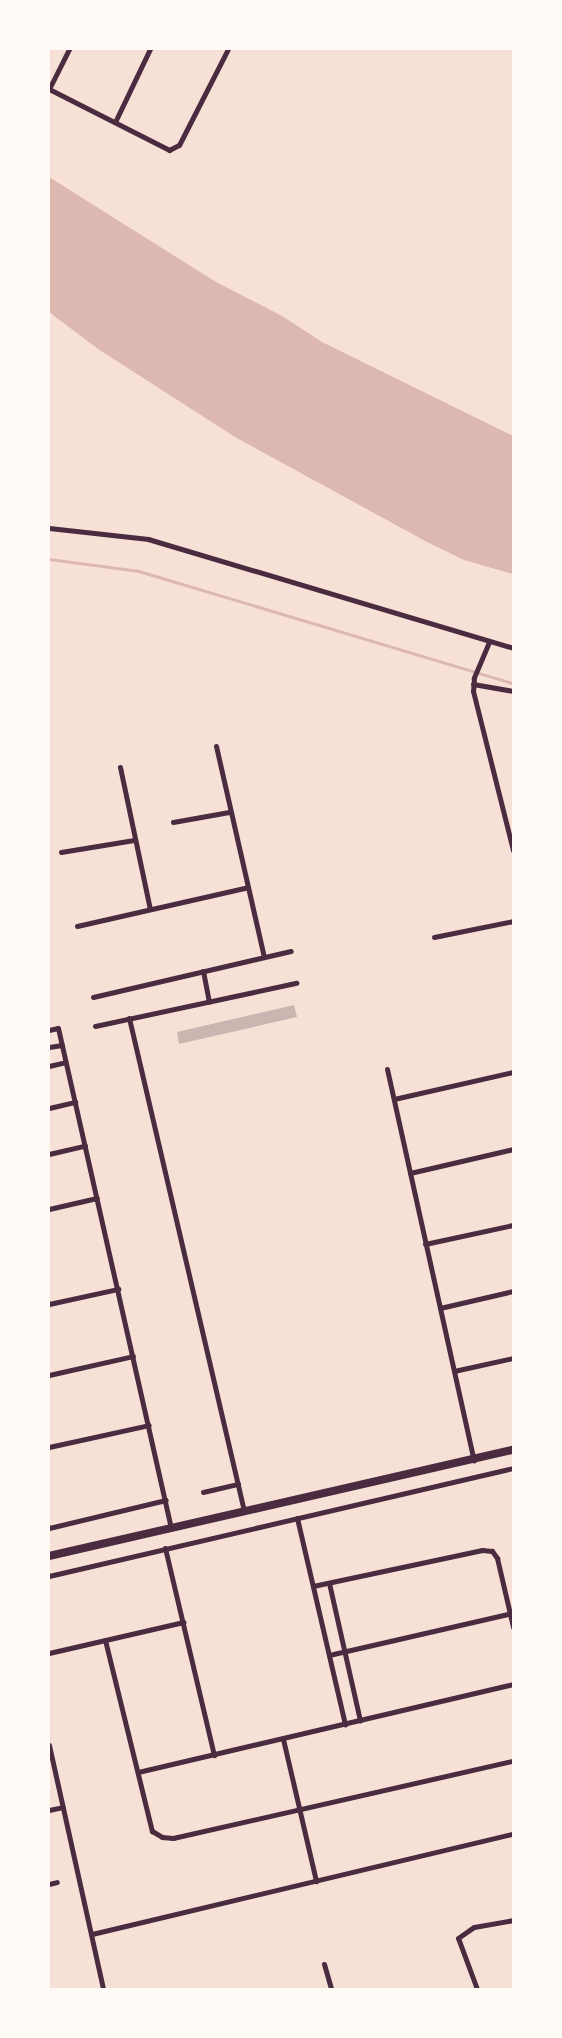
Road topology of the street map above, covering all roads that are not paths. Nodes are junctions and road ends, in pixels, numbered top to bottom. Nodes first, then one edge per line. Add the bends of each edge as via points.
1 (69, 49) edge
2 (150, 49) edge
3 (228, 49) edge
4 (49, 89) edge
5 (115, 122) junction
6 (49, 528) edge
7 (489, 642) junction
8 (513, 648) edge
9 (473, 684) junction
10 (513, 692) edge
11 (216, 746) dead end
12 (120, 767) dead end
13 (230, 812) junction
14 (513, 815) edge
15 (505, 816) junction
16 (173, 822) dead end
17 (134, 840) junction
18 (513, 850) edge
19 (62, 852) dead end
20 (248, 888) junction
21 (150, 909) junction
22 (513, 921) edge
23 (77, 926) dead end
24 (434, 937) dead end
25 (291, 951) dead end
26 (264, 957) junction
27 (203, 971) junction
28 (296, 982) dead end
29 (93, 997) dead end
30 (209, 1001) junction
31 (129, 1018) junction
32 (95, 1026) dead end
33 (49, 1030) edge
34 (62, 1045) junction
35 (49, 1048) edge
36 (66, 1062) junction
37 (49, 1066) edge
38 (387, 1069) dead end
39 (513, 1072) edge
40 (394, 1099) junction
41 (75, 1102) junction
42 (49, 1108) edge
43 (85, 1146) junction
44 (513, 1149) edge
45 (49, 1154) edge
46 (410, 1173) junction
47 (97, 1198) junction
48 (49, 1209) edge
49 (513, 1224) edge
50 (425, 1244) junction
51 (118, 1289) junction
52 (513, 1291) edge
53 (49, 1304) edge
54 (440, 1308) junction
55 (133, 1356) junction
56 (513, 1358) edge
57 (454, 1372) junction
58 (49, 1375) edge
59 (149, 1425) junction
60 (49, 1447) edge
61 (513, 1450) edge
62 (474, 1460) junction
63 (513, 1468) edge
64 (238, 1484) junction
65 (203, 1492) dead end
66 (166, 1500) junction
67 (244, 1511) junction
68 (297, 1518) junction
69 (49, 1528) edge
70 (171, 1528) junction
71 (165, 1548) junction
72 (49, 1556) edge
73 (49, 1576) edge
74 (329, 1583) junction
75 (313, 1586) junction
76 (512, 1613) edge
77 (182, 1622) junction
78 (513, 1626) edge
79 (105, 1640) junction
80 (49, 1652) edge
81 (344, 1652) junction
82 (329, 1655) junction
83 (513, 1684) edge
84 (360, 1721) junction
85 (346, 1724) junction
86 (283, 1739) junction
87 (49, 1745) edge
88 (214, 1755) junction
89 (513, 1761) edge
90 (138, 1772) junction
91 (63, 1807) junction
92 (49, 1810) edge
93 (299, 1810) junction
94 (513, 1834) edge
95 (316, 1881) junction
96 (57, 1882) dead end
97 (49, 1884) edge
98 (513, 1920) edge
99 (92, 1934) junction
100 (324, 1964) dead end
101 (102, 1988) edge
102 (331, 1989) edge
103 (477, 1989) edge

1 - 4 street
2 - 5 street
3 - 5 street via 179,145 169,150
4 - 5 street
6 - 7 street via 148,539
7 - 8 street
7 - 9 street
9 - 10 street
9 - 15 street
11 - 13 street
12 - 17 street
13 - 16 street
13 - 20 street
14 - 15 street
15 - 18 street
17 - 19 street
17 - 21 street
20 - 21 street
20 - 26 street
21 - 23 street
22 - 24 street
25 - 26 street
26 - 27 street
27 - 29 street
27 - 30 street
28 - 30 street
30 - 31 street
31 - 32 street
31 - 64 street
33 - 34 street via 58,1028
34 - 35 street
34 - 36 street
36 - 37 street
36 - 41 street
38 - 40 street
39 - 40 street
40 - 46 street
41 - 42 street
41 - 43 street
43 - 45 street
43 - 47 street
44 - 46 street
46 - 50 street
47 - 48 street
47 - 51 street
49 - 50 street
50 - 54 street
51 - 53 street
51 - 55 street
52 - 54 street
54 - 57 street
55 - 58 street
55 - 59 street
56 - 57 street
57 - 62 street
59 - 60 street
59 - 66 street
61 - 62 main road
62 - 67 main road
63 - 68 street
64 - 65 street
64 - 67 street
66 - 69 street
66 - 70 street
67 - 70 main road
68 - 71 street
68 - 75 street
70 - 72 main road
71 - 73 street
71 - 77 street
74 - 75 street
74 - 76 street via 482,1550 492,1551 497,1558
74 - 81 street
75 - 82 street
76 - 78 street
76 - 81 street
77 - 79 street
77 - 88 street
79 - 80 street
79 - 90 street
81 - 82 street
81 - 84 street
82 - 85 street
83 - 84 street
84 - 85 street
85 - 86 street
86 - 88 street
86 - 93 street
87 - 91 street
88 - 90 street
89 - 93 street
90 - 93 street via 152,1832 162,1837 173,1838
91 - 92 street
91 - 99 street
93 - 95 street
94 - 95 street
95 - 99 street
96 - 97 street
98 - 103 street via 474,1927 458,1938
99 - 101 street
100 - 102 street

